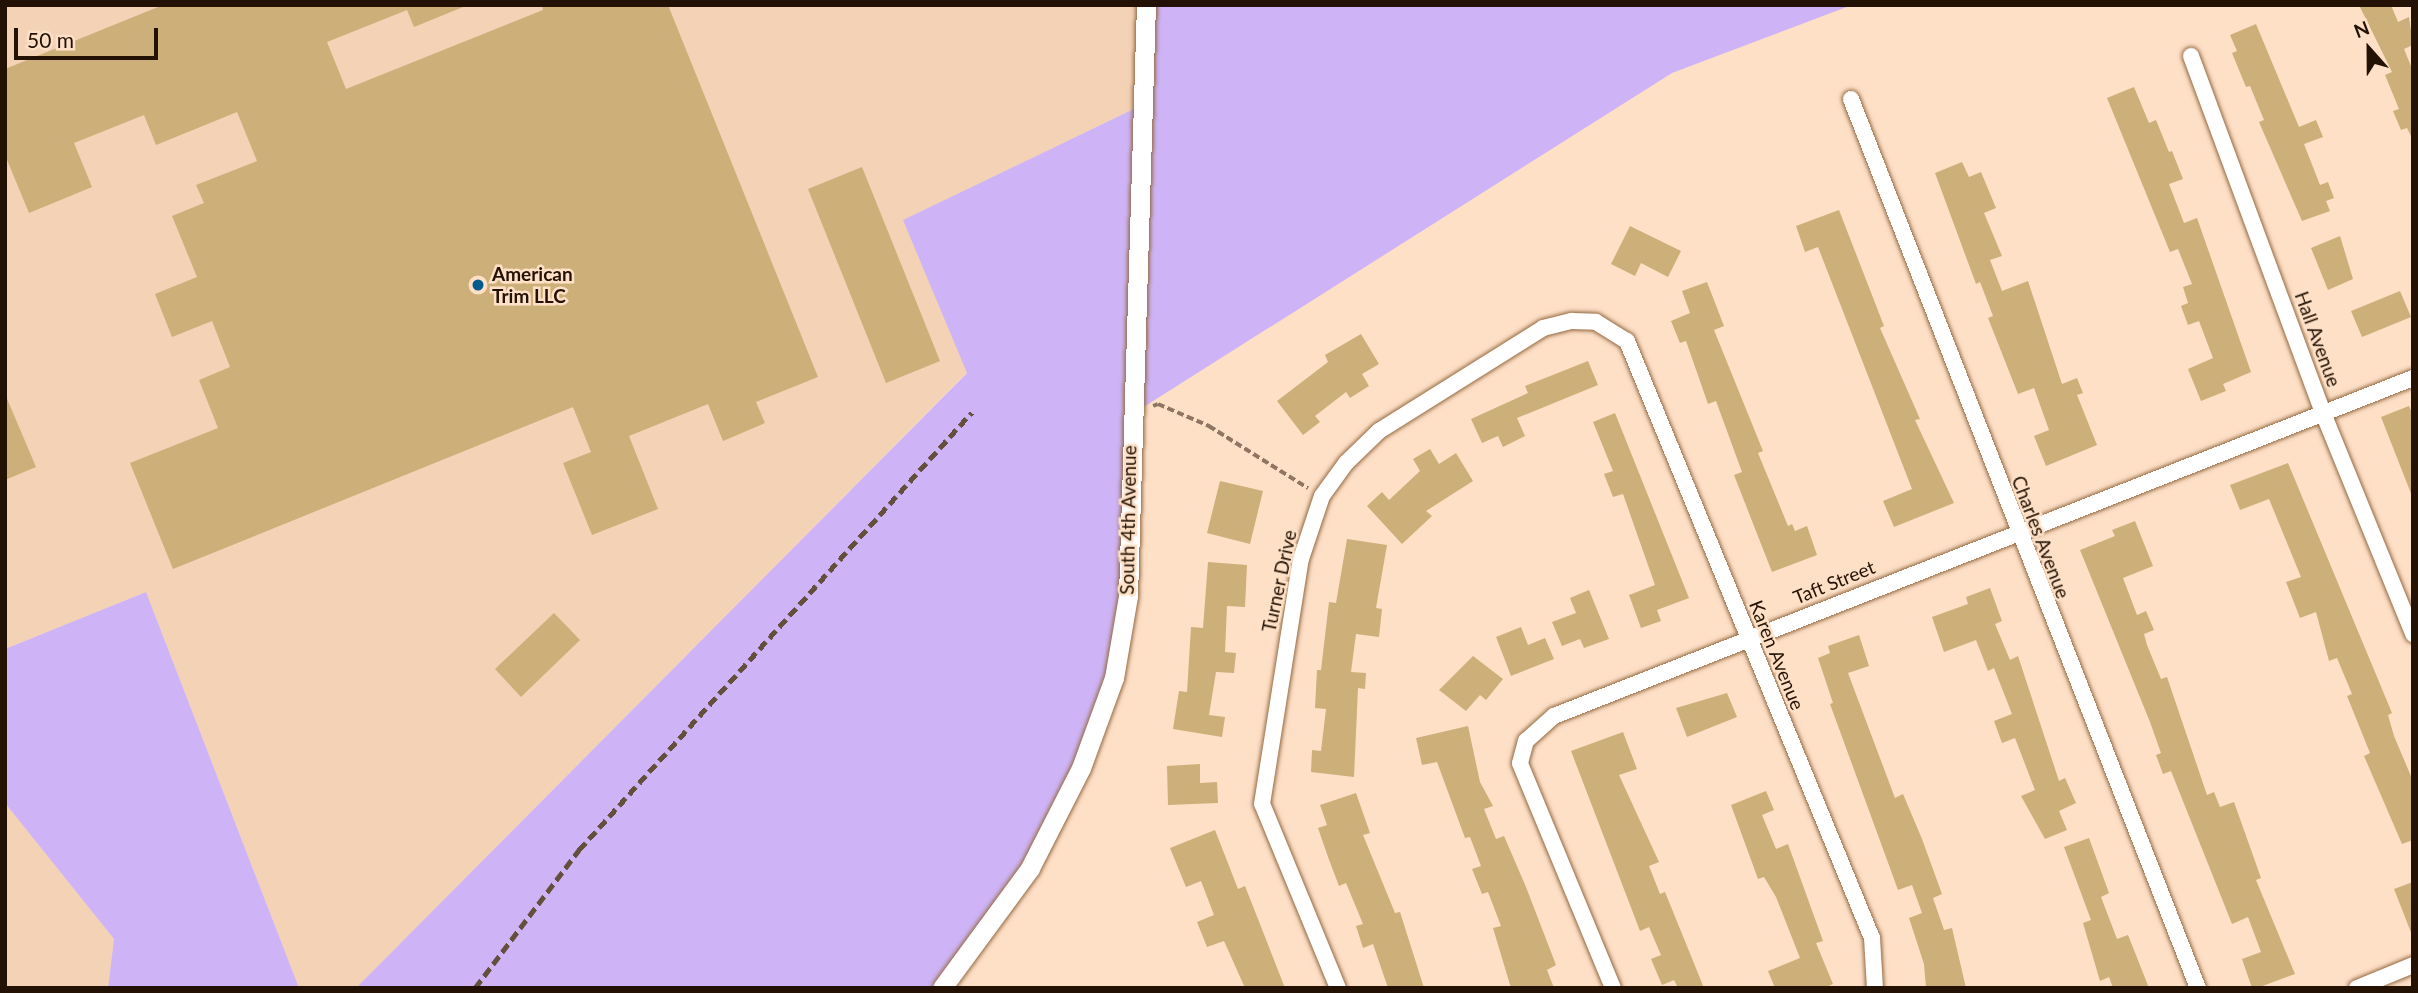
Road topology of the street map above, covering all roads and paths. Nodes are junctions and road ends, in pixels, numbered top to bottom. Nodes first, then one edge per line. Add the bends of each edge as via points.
1 (1146, 5) edge
2 (2191, 56) dead end
3 (1851, 99) dead end
4 (1627, 341) joint
5 (2413, 378) edge
6 (2323, 413) junction
7 (1130, 415) junction
8 (1322, 496) junction
9 (2017, 533) junction
10 (2413, 634) edge
11 (1747, 639) junction
12 (2413, 965) edge
13 (942, 988) edge
14 (1338, 988) edge
15 (1614, 988) edge
16 (1875, 988) edge
17 (2198, 988) edge
18 (2357, 988) edge

1 - 7 street, South 4th Avenue
2 - 6 street, Hall Avenue
3 - 9 street, Charles Avenue
4 - 8 street, Turner Drive via 1596,322 1572,321 1543,328 1379,431 1346,463
4 - 11 street, Karen Avenue
5 - 6 street, Taft Street
6 - 9 street, Taft Street
6 - 10 street, Hall Avenue
7 - 8 path via 1158,404 1209,426
7 - 13 street, South 4th Avenue via 1128,596 1114,678 1081,768 1030,868
8 - 14 street, Turner Drive via 1301,559 1262,804
9 - 11 street, Taft Street
9 - 17 street, Charles Avenue
11 - 15 street, Taft Street via 1554,716 1526,741 1520,763
11 - 16 street, Karen Avenue via 1872,938
12 - 18 street

